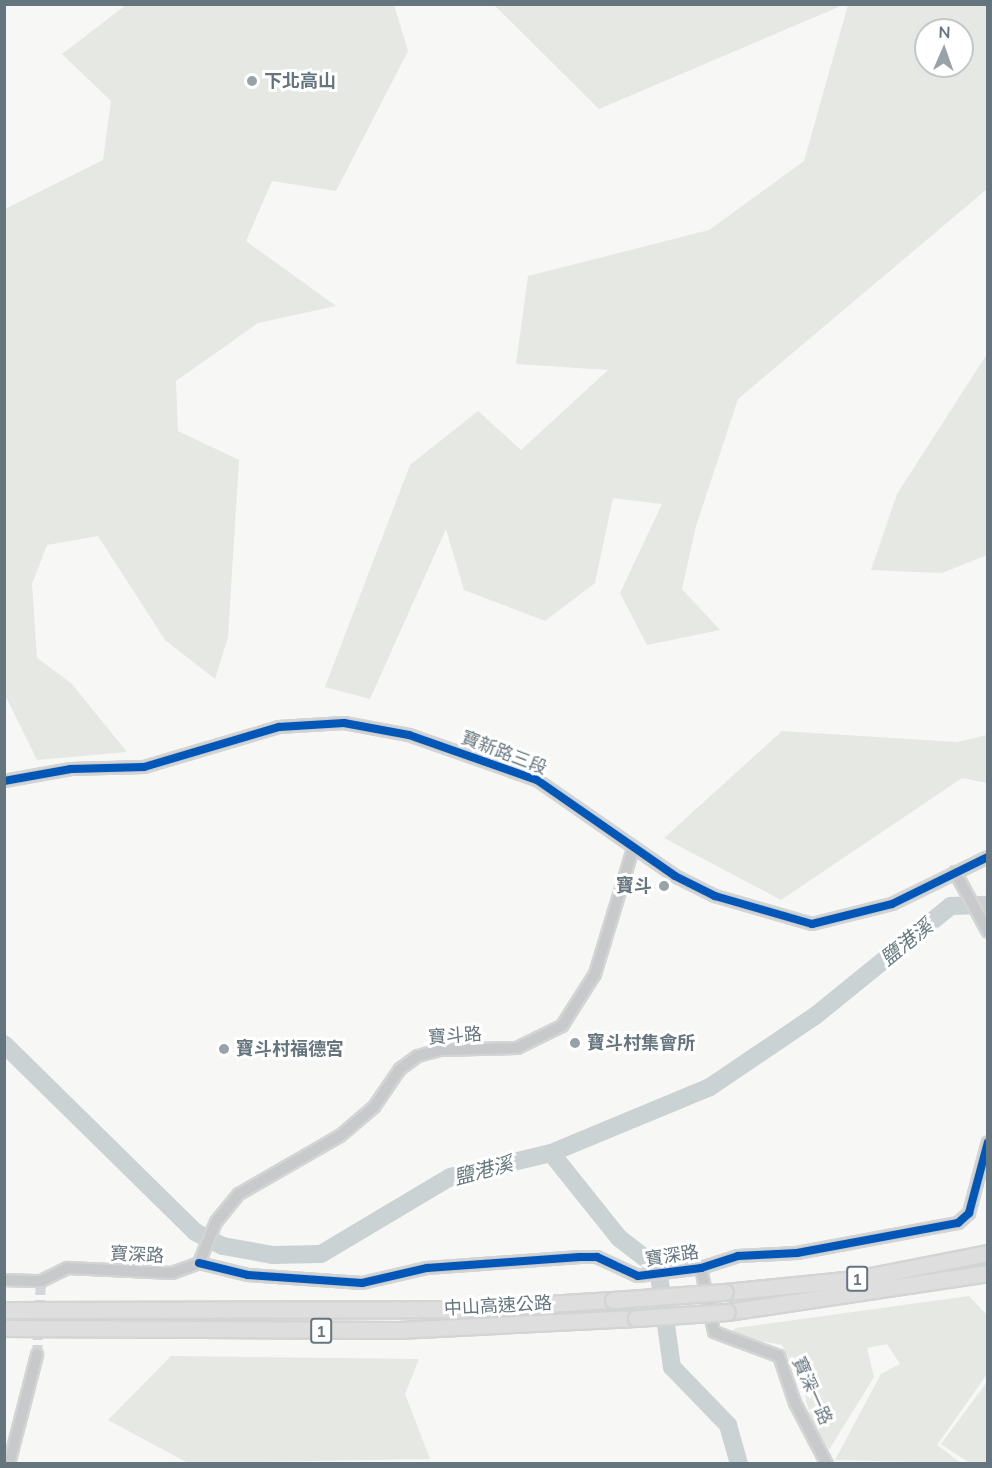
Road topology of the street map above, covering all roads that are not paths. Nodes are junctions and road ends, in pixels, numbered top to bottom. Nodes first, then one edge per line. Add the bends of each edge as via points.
1 (4, 781) edge
2 (633, 849) junction
3 (987, 857) edge
4 (955, 872) junction
5 (984, 928) edge
6 (987, 1142) edge
7 (987, 1253) edge
8 (200, 1263) junction
9 (701, 1268) junction
10 (987, 1272) edge
11 (4, 1280) edge
12 (4, 1310) edge
13 (4, 1328) edge
14 (38, 1355) tunnel mouth
15 (9, 1464) edge
16 (826, 1464) edge

1 - 2 street, 寶新路三段 via 71,769 144,767 279,727 355,724 409,735 537,780
2 - 4 street, 寶新路三段 via 715,896 812,924 892,904
2 - 8 street, 寶斗路 via 595,974 562,1026 537,1043 517,1048 441,1050 418,1056 400,1069 374,1107 340,1136 239,1194 216,1222
3 - 4 street, 寶新路三段
4 - 5 street
6 - 9 street, 寶深路 via 969,1213 958,1223 798,1253 738,1256
7 - 12 highway, 中山高速公路 / 1, bridge via 855,1279 465,1309
8 - 9 street, 寶深路 via 248,1275 362,1283 427,1268 597,1257 638,1276
8 - 11 street, 寶深路 via 165,1274 68,1268 40,1281
9 - 16 street, 寶深一路 via 714,1332 778,1356 795,1403
10 - 13 highway, 中山高速公路 / 1, bridge via 727,1312 636,1318 398,1330
14 - 15 street

